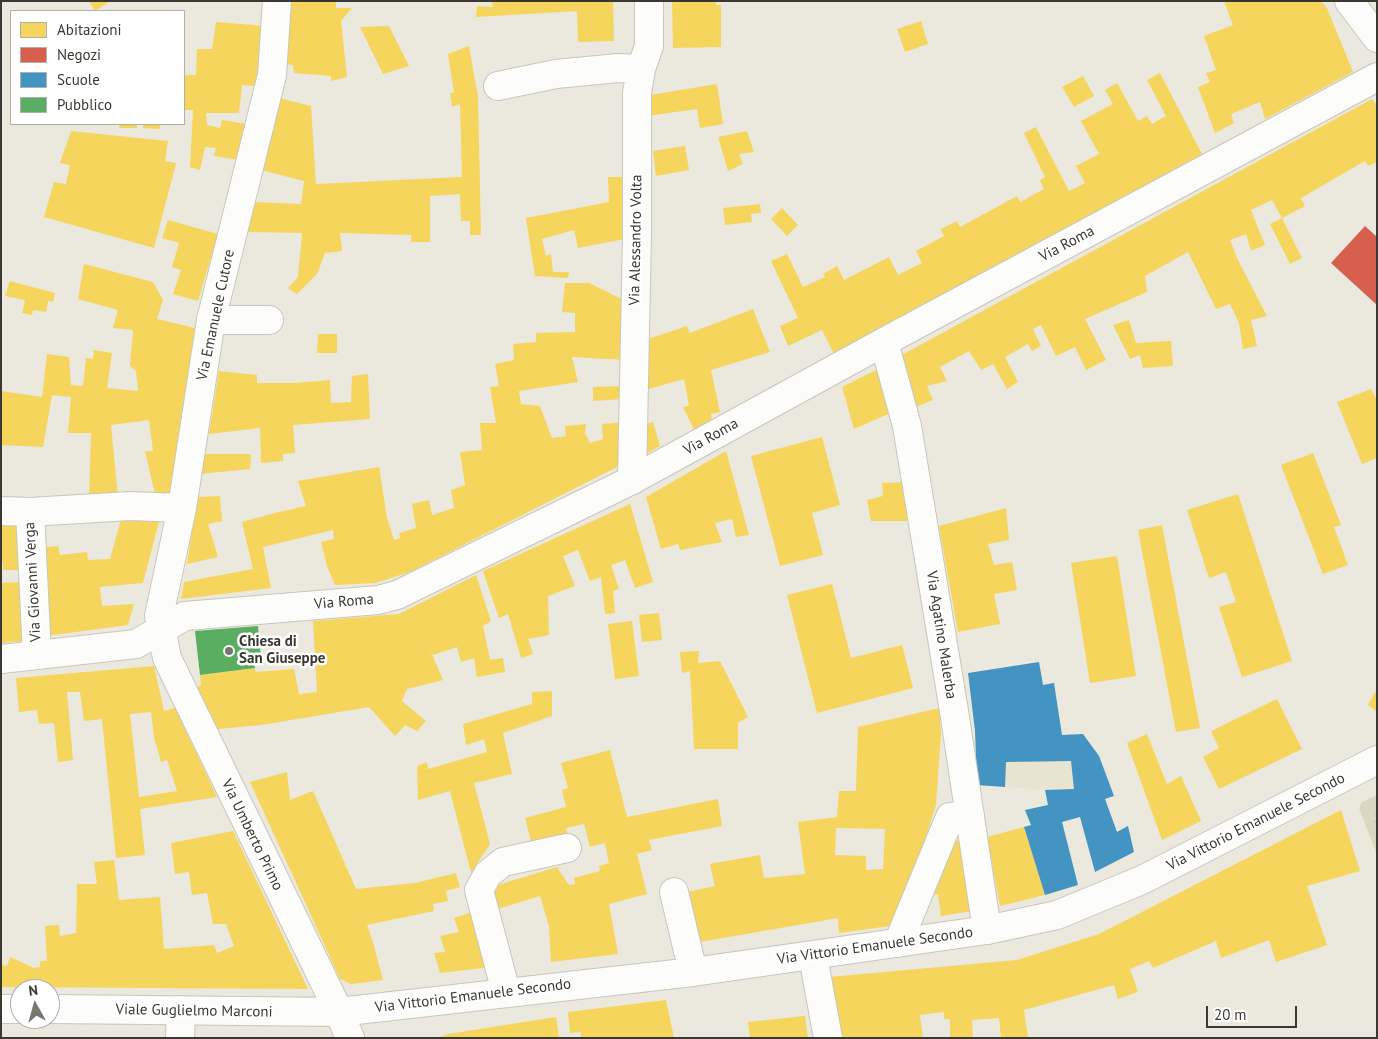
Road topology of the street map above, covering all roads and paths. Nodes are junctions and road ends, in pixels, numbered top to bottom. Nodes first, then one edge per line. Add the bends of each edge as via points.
1 (277, 1) edge
2 (649, 1) edge
3 (1349, 1) edge
4 (1377, 38) edge
5 (641, 69) junction
6 (1377, 77) edge
7 (498, 86) dead end
8 (211, 320) junction
9 (269, 320) dead end
10 (884, 342) junction
11 (632, 480) junction
12 (182, 508) junction
13 (1, 511) edge
14 (30, 512) junction
15 (162, 630) junction
16 (37, 655) junction
17 (1, 659) edge
18 (1377, 760) edge
19 (1377, 814) edge
20 (970, 815) junction
21 (1377, 824) edge
22 (567, 848) dead end
23 (674, 892) dead end
24 (988, 930) junction
25 (898, 943) junction
26 (813, 956) junction
27 (692, 972) junction
28 (506, 992) junction
29 (60, 1009) edge
30 (181, 1010) junction
31 (339, 1012) junction
32 (180, 1038) edge
33 (350, 1038) edge
34 (828, 1038) edge

1 - 8 street, Via Emanuele Cutore via 272,76
2 - 5 street, Via Alessandro Volta via 649,46
3 - 4 street
5 - 7 street via 556,74
5 - 11 street, Via Alessandro Volta via 637,93
6 - 10 street, Via Roma
8 - 9 street
8 - 12 street, Via Emanuele Cutore
10 - 11 street, Via Roma
10 - 20 street, Via Agatino Malerba via 906,426
11 - 15 street, Via Roma via 397,595 378,600 185,616
12 - 14 street, Via Giovanni Verga via 130,506
12 - 15 street, Via Emanuele Cutore via 160,616
13 - 14 street
14 - 16 street, Via Giovanni Verga
15 - 16 street, Via Roma via 136,644
15 - 31 street, Via Umberto Primo via 167,658
16 - 17 street, Via Roma
18 - 24 street, Via Vittorio Emanuele Secondo via 1142,880 1056,915
19 - 21 path
20 - 24 street, Via Agatino Malerba
20 - 25 street via 950,817
22 - 28 street via 504,862 488,874 479,890
23 - 27 street
24 - 25 street, Via Vittorio Emanuele Secondo
25 - 26 street, Via Vittorio Emanuele Secondo
26 - 27 street, Via Vittorio Emanuele Secondo
26 - 34 street
27 - 28 street, Via Vittorio Emanuele Secondo
28 - 31 street, Via Vittorio Emanuele Secondo
29 - 30 street, Viale Guglielmo Marconi
30 - 31 street, Viale Guglielmo Marconi
30 - 32 street
31 - 33 street, Via Umberto Primo

